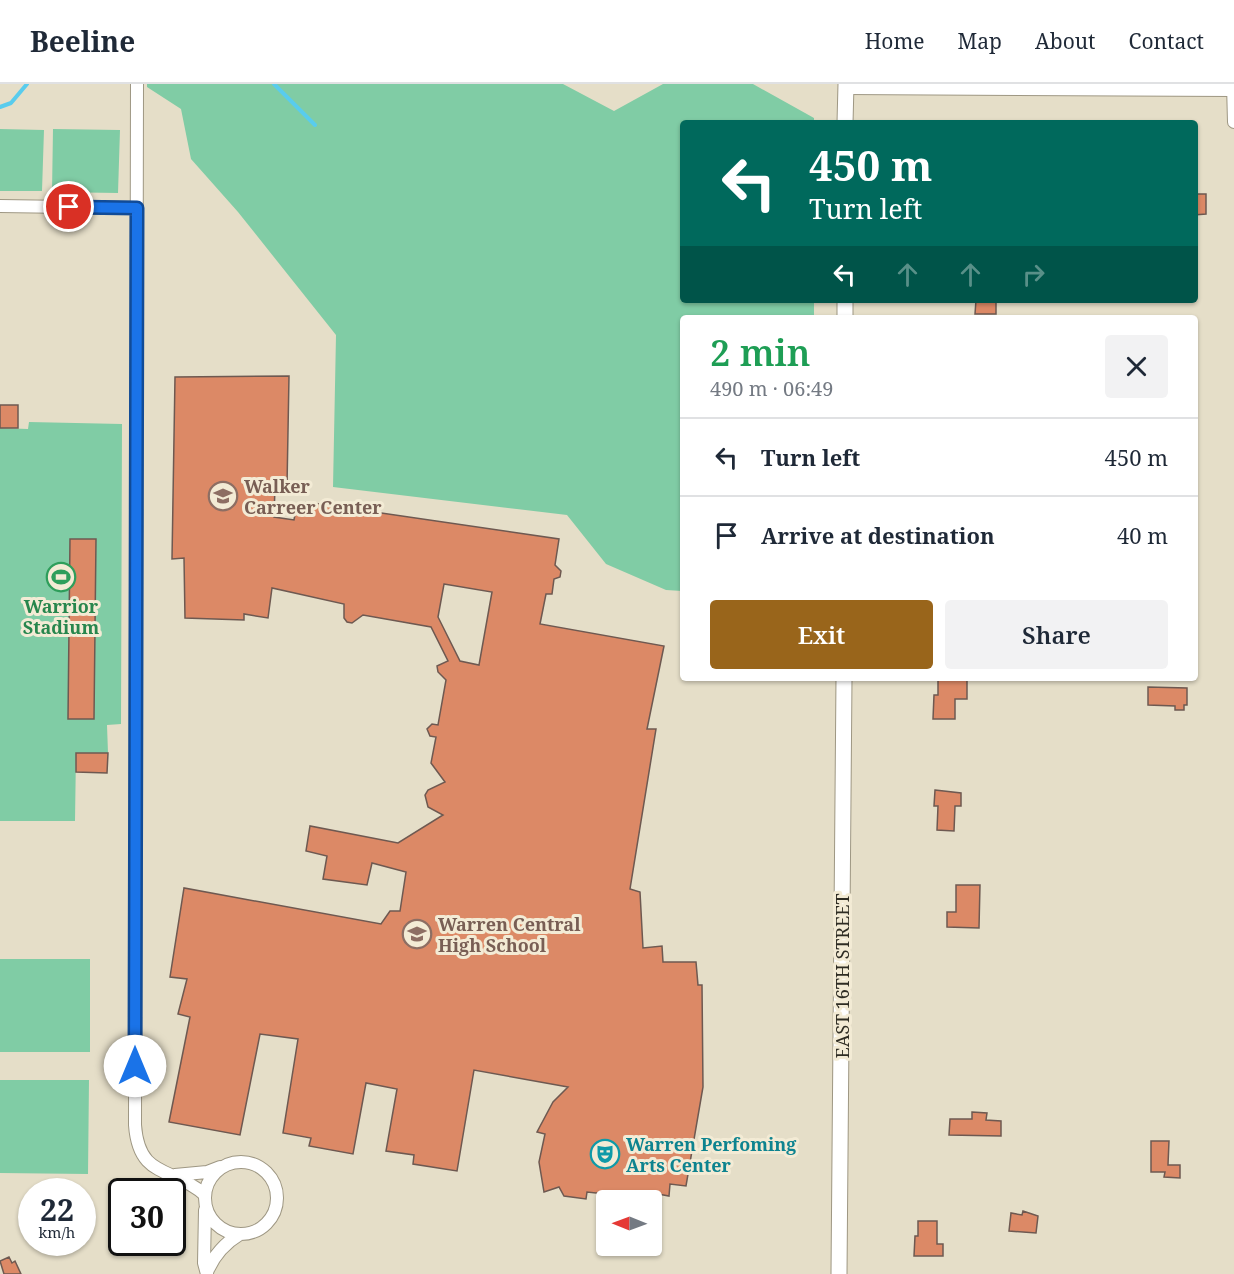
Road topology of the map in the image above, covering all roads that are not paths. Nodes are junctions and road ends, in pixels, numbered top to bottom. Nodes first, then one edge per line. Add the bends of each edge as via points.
1 (137, 84) edge
2 (846, 86) edge
3 (1233, 88) edge
4 (846, 120) edge
5 (1234, 122) edge
6 (0, 206) edge
7 (137, 208) junction
8 (844, 681) edge
9 (221, 1167) junction
10 (171, 1175) junction
11 (205, 1200) junction
12 (240, 1234) junction
13 (207, 1273) edge
14 (839, 1274) edge

1 - 7 street
2 - 3 street
2 - 4 street
3 - 5 street
6 - 7 street
7 - 10 street via 135,1125 141,1155 160,1172
8 - 14 street, EAST 16TH STREET
9 - 10 street
9 - 11 street via 208,1182
9 - 12 street via 250,1163 267,1173 276,1191 277,1201 268,1222
10 - 11 street via 187,1182
11 - 12 street via 216,1224
11 - 13 street
12 - 13 street via 215,1256

